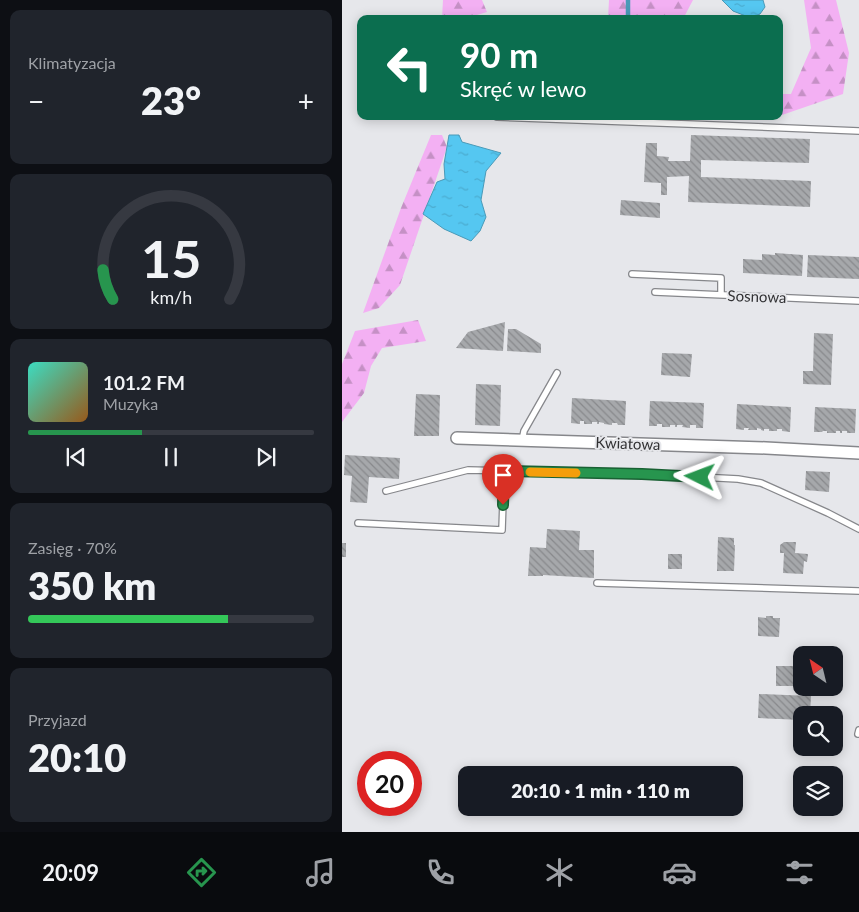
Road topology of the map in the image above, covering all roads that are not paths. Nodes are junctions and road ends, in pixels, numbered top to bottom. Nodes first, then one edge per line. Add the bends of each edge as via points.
1 (561, 120) edge
2 (858, 131) edge
3 (632, 274) dead end
4 (655, 292) dead end
5 (720, 295) junction
6 (858, 301) edge
7 (557, 374) dead end
8 (457, 438) dead end
9 (522, 441) junction
10 (858, 454) edge
11 (504, 471) junction
12 (386, 491) dead end
13 (358, 523) dead end
14 (858, 528) edge
15 (597, 583) dead end
16 (858, 591) edge
17 (858, 730) edge
18 (858, 734) edge

1 - 2 lane
3 - 5 lane via 721,278
4 - 5 lane, Sosnowa
5 - 6 lane, Sosnowa
7 - 9 lane via 524,431
8 - 9 street, Kwiatowa
9 - 10 street, Kwiatowa
11 - 12 lane via 468,470
11 - 13 lane via 502,530
11 - 14 lane via 738,479 761,483
15 - 16 lane
17 - 18 lane

